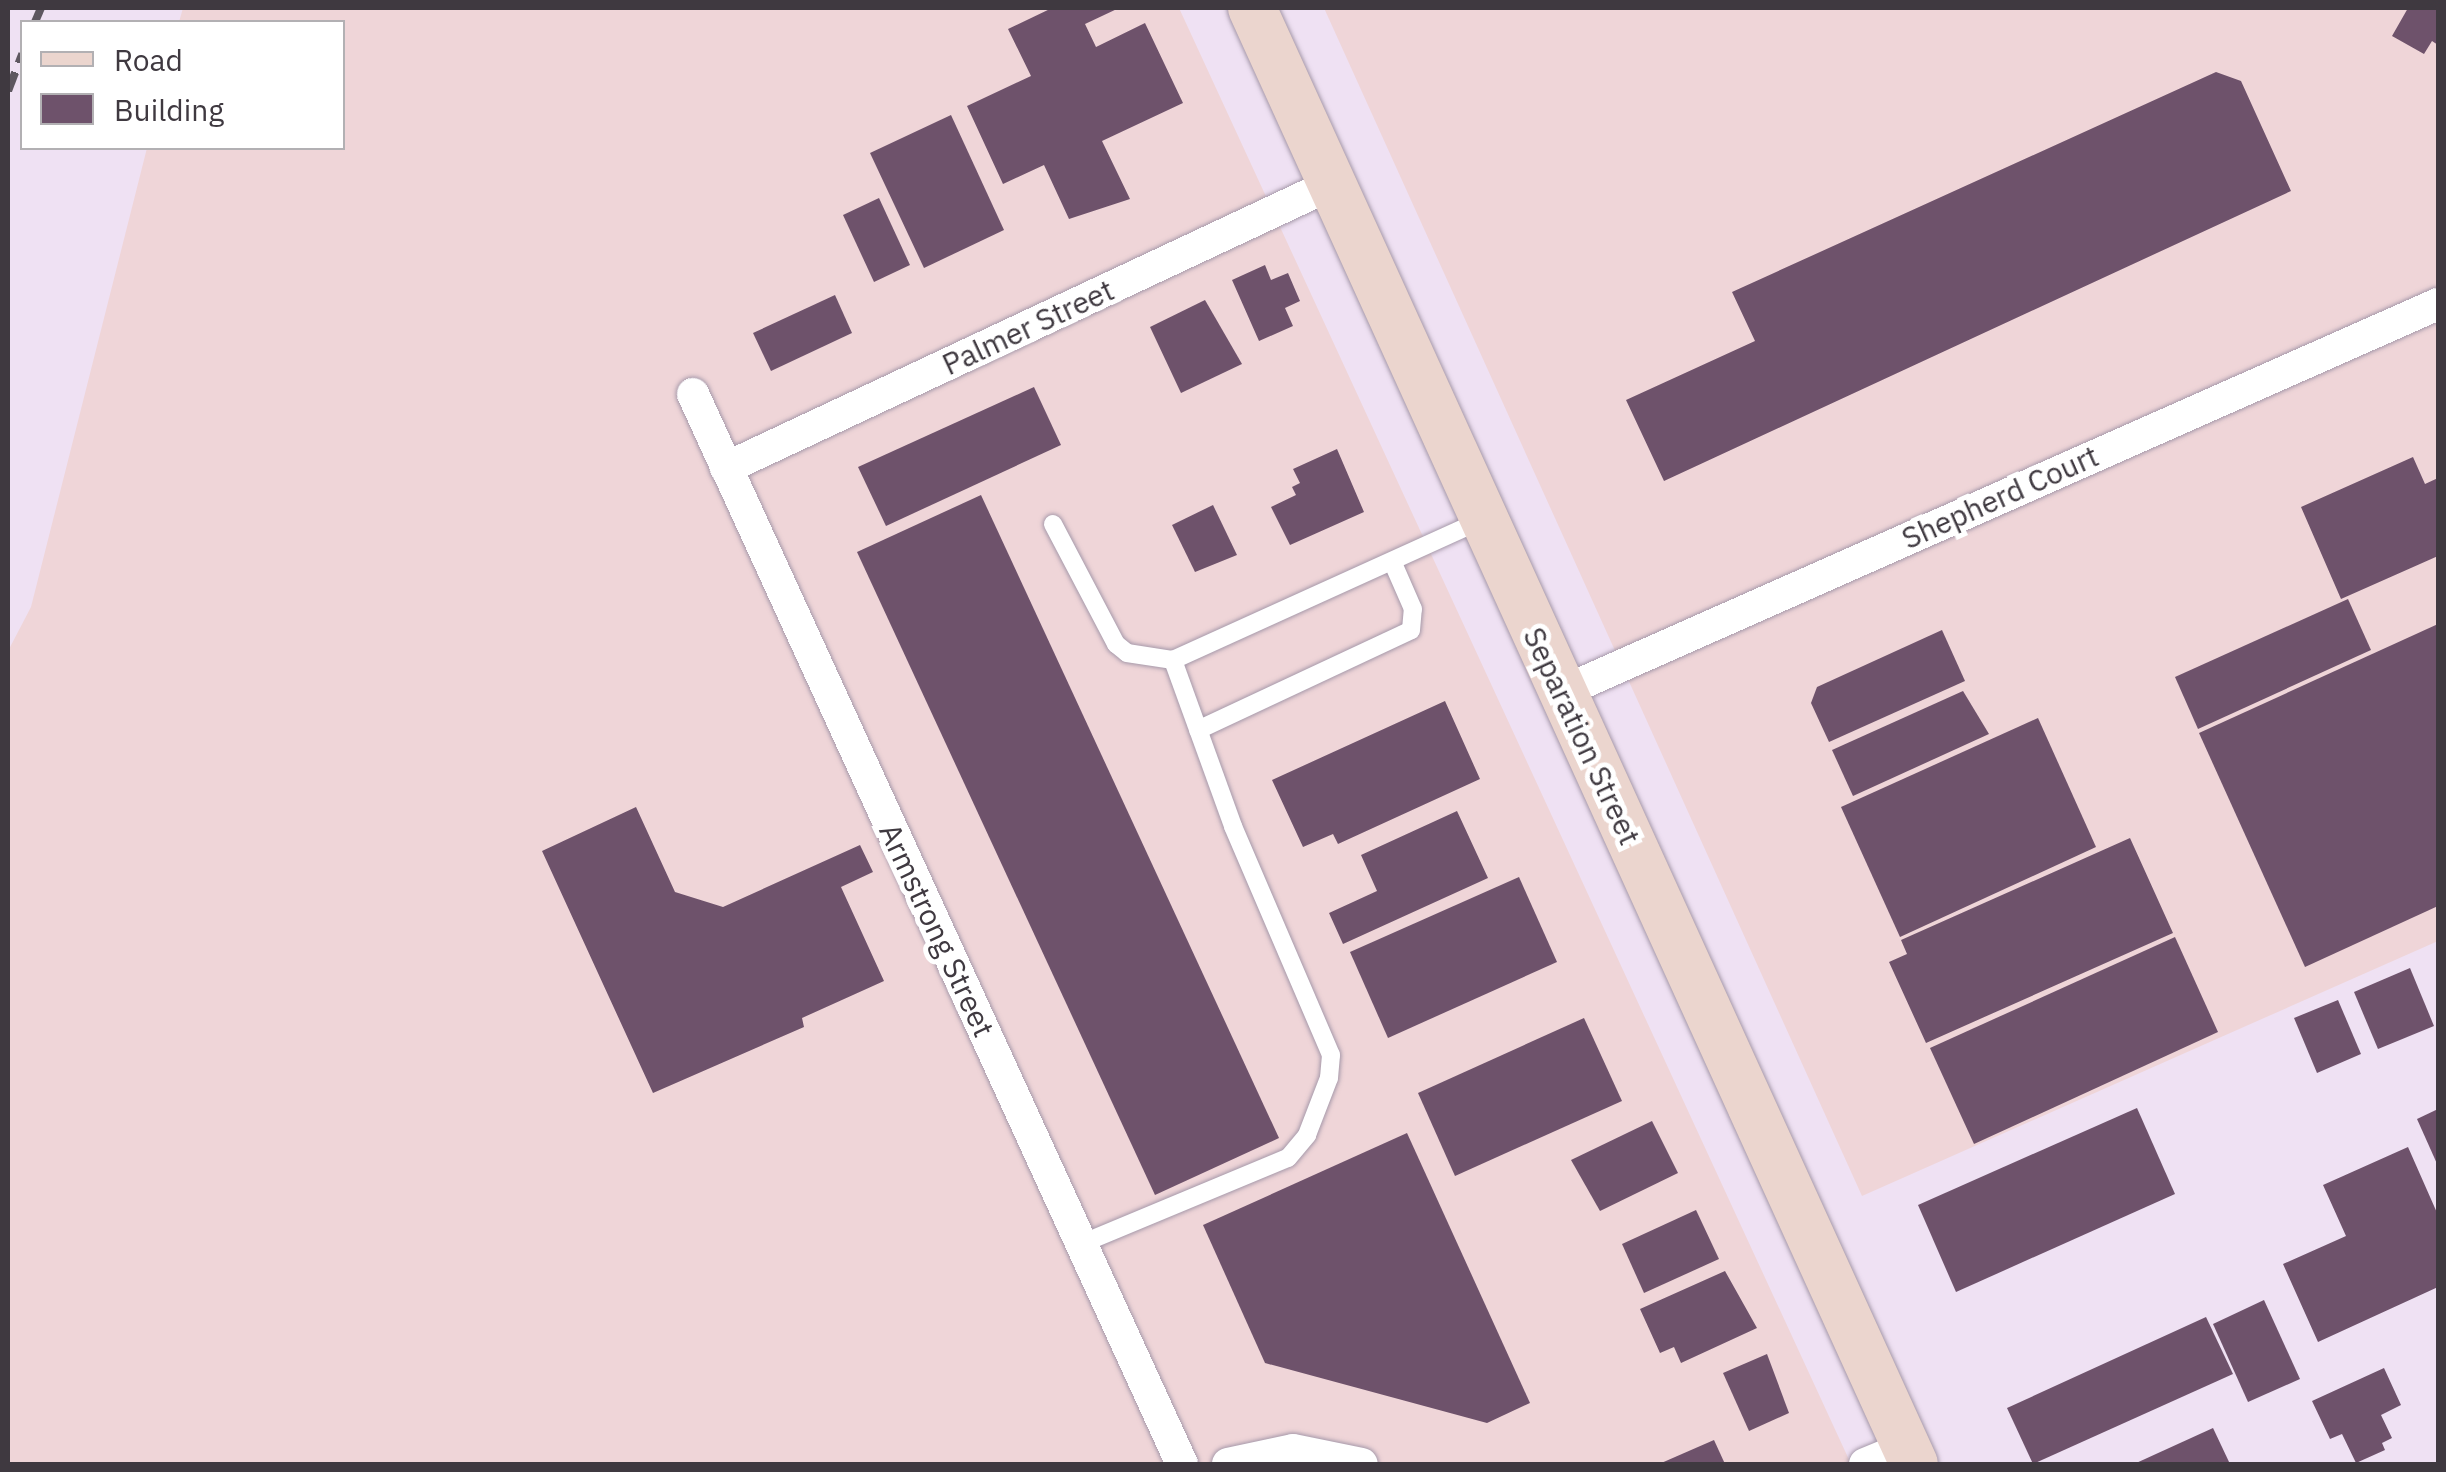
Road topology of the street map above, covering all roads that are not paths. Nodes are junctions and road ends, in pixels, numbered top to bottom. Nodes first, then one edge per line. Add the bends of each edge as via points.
1 (1252, 8) edge
2 (1330, 186) junction
3 (2438, 304) edge
4 (693, 394) dead end
5 (726, 468) junction
6 (1483, 520) junction
7 (1054, 524) dead end
8 (1392, 561) junction
9 (1173, 660) junction
10 (1562, 692) junction
11 (1198, 730) junction
12 (1081, 1244) junction
13 (1895, 1459) edge
14 (1182, 1464) edge
15 (1228, 1464) edge
16 (1362, 1464) edge

1 - 2 main road, Separation Street
2 - 5 street, Palmer Street
2 - 6 main road, Separation Street
3 - 10 street, Shepherd Court
4 - 5 street, Armstrong Street
5 - 12 street, Armstrong Street
6 - 8 lane
6 - 10 main road, Separation Street
7 - 9 lane via 1116,644 1127,653
8 - 9 lane
8 - 11 lane via 1413,608 1411,630
9 - 11 lane
10 - 13 main road, Separation Street
11 - 12 lane via 1330,1055 1330,1078 1307,1135 1288,1158
12 - 14 street, Armstrong Street
15 - 16 street via 1293,1450

